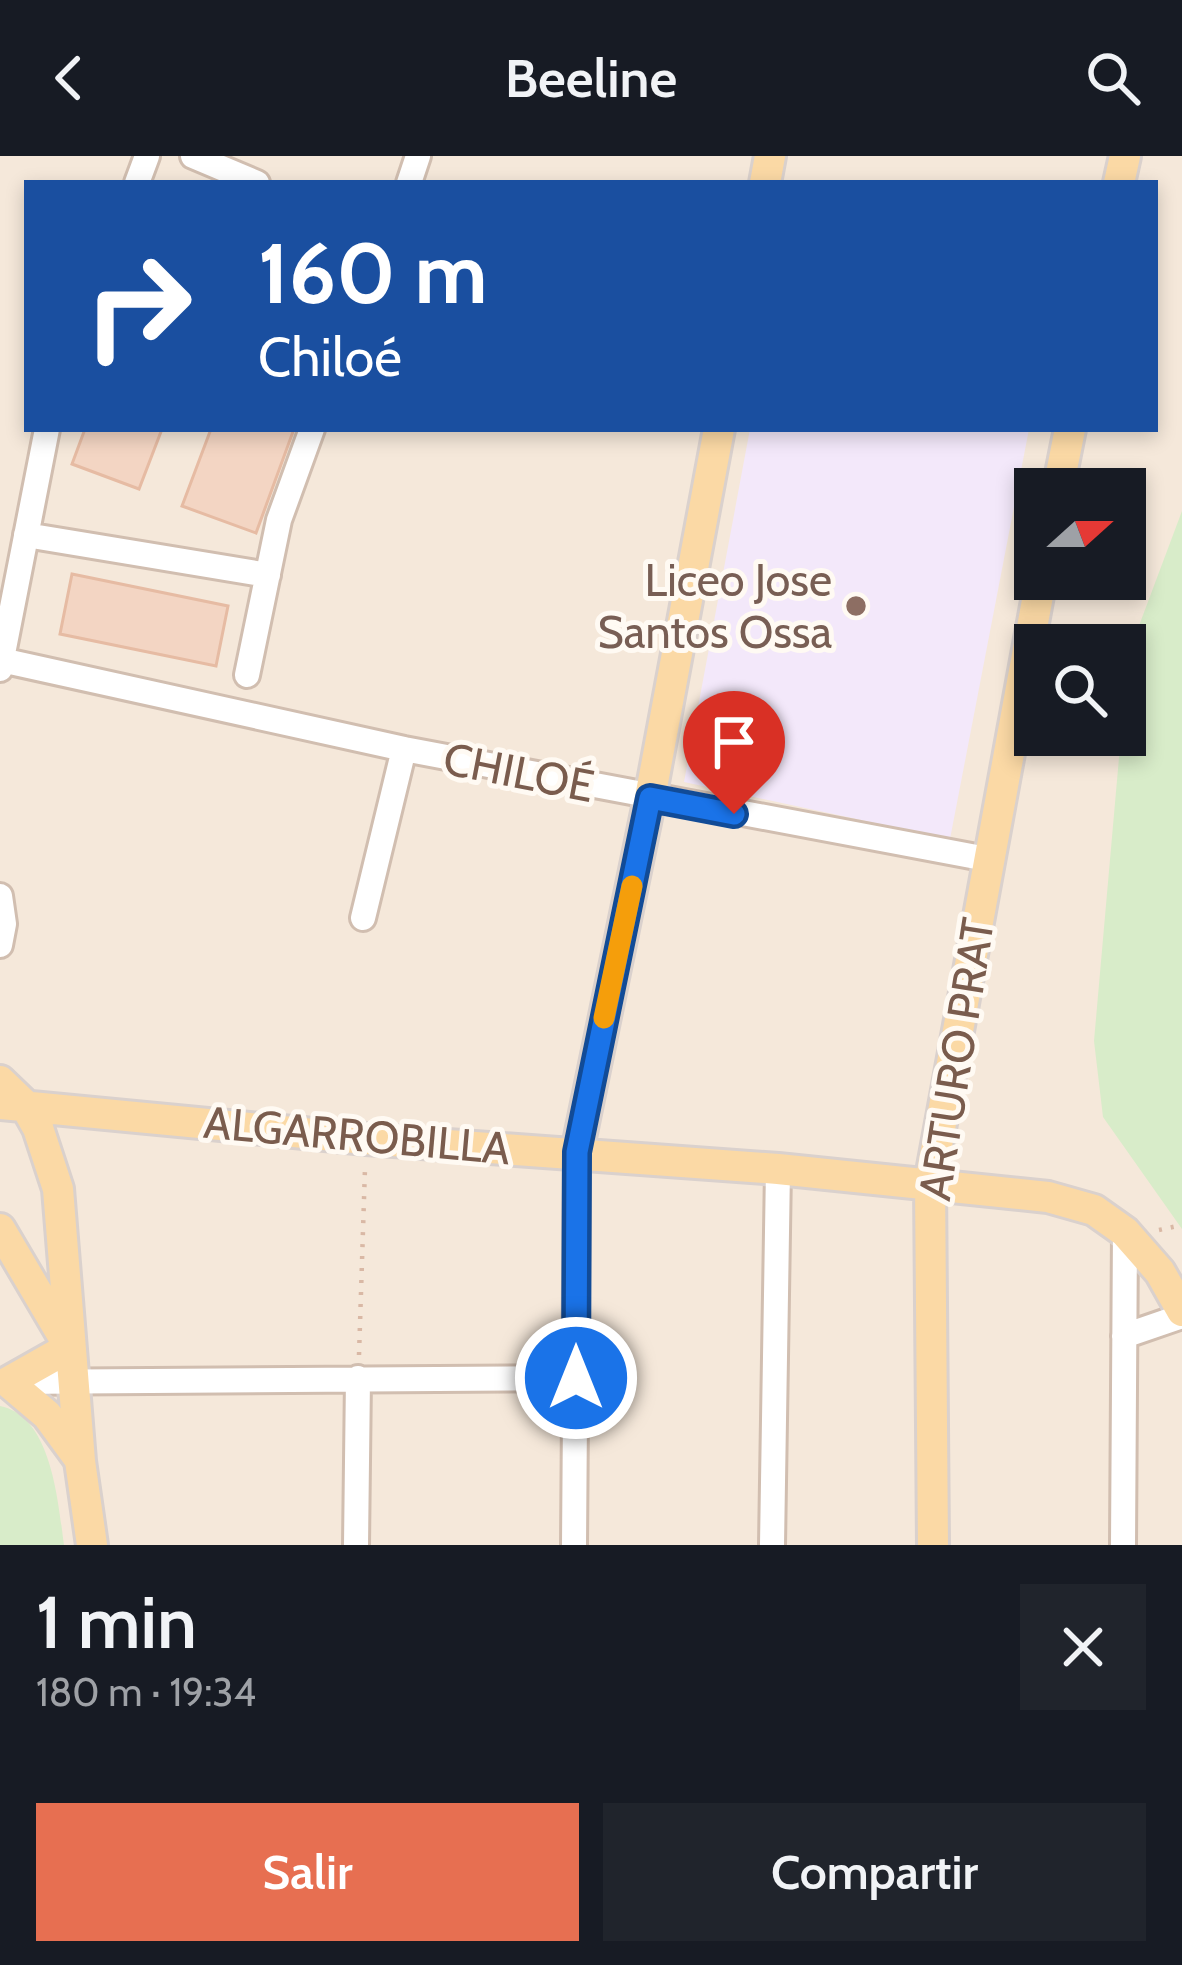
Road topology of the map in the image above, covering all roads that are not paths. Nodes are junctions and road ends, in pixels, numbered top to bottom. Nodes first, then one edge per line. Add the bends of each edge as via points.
1 (194, 156) edge
2 (250, 180) edge
3 (46, 432) edge
4 (312, 432) edge
5 (717, 432) edge
6 (1069, 432) edge
7 (1062, 468) edge
8 (26, 535) junction
9 (268, 575) junction
10 (1037, 600) edge
11 (0, 665) edge
12 (247, 675) dead end
13 (404, 749) junction
14 (650, 798) junction
15 (987, 860) junction
16 (0, 896) edge
17 (363, 918) dead end
18 (0, 945) edge
19 (0, 1081) edge
20 (13, 1105) edge
21 (577, 1152) junction
22 (778, 1169) junction
23 (930, 1183) junction
24 (0, 1229) edge
25 (1124, 1232) junction
26 (1182, 1313) edge
27 (1124, 1336) junction
28 (71, 1363) junction
29 (358, 1378) junction
30 (576, 1378) junction
31 (4, 1382) edge
32 (80, 1461) junction
33 (92, 1545) edge
34 (356, 1545) edge
35 (574, 1545) edge
36 (772, 1545) edge
37 (933, 1545) edge
38 (1124, 1545) edge

1 - 2 street
3 - 8 street
4 - 9 street
5 - 14 main road
6 - 7 main road
8 - 9 street
8 - 11 street
9 - 12 street
10 - 15 main road, ARTURO PRAT
11 - 13 street, CHILOÉ
13 - 14 street, CHILOÉ
13 - 17 street, CHILOÉ
14 - 15 street, CHILOÉ
14 - 21 main road
15 - 23 main road, ARTURO PRAT
16 - 18 street
19 - 20 main road
20 - 21 main road, ALGARROBILLA
20 - 28 main road via 48,1150 58,1190
21 - 22 main road, ALGARROBILLA
21 - 30 street
22 - 23 main road, ALGARROBILLA
22 - 36 street
23 - 25 main road, ALGARROBILLA via 1048,1197 1094,1210
23 - 37 main road, ARTURO PRAT
24 - 28 main road
25 - 26 main road
25 - 27 street
26 - 27 street
27 - 38 street
28 - 29 street
28 - 31 main road
28 - 32 main road
29 - 30 street
29 - 34 street
30 - 35 street
31 - 32 main road via 47,1414
32 - 33 main road

